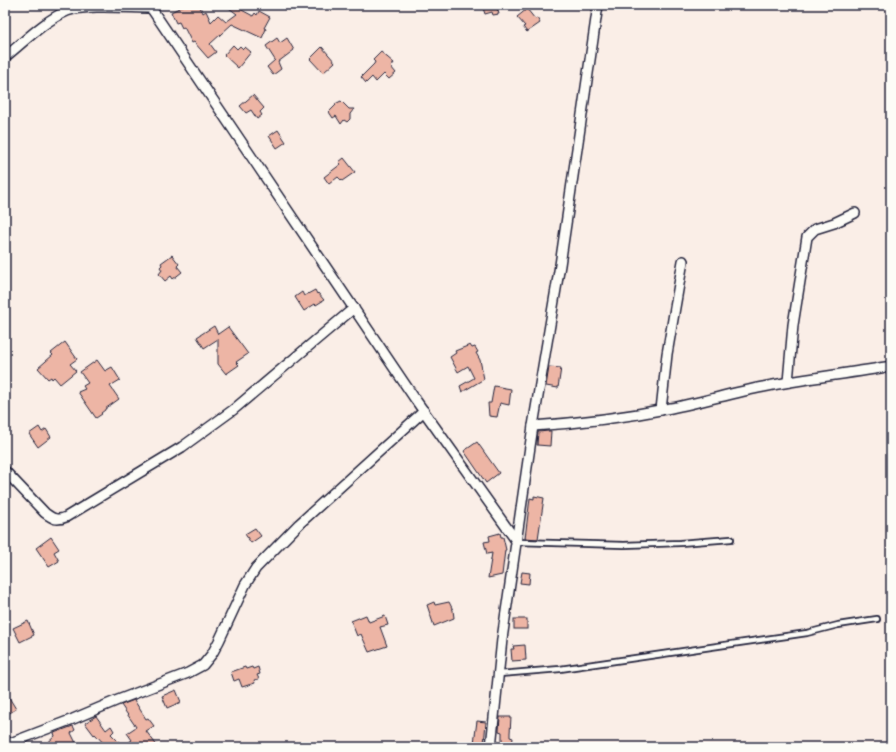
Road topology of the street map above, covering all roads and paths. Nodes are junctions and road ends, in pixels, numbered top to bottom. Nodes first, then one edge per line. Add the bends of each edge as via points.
1 (598, 5) edge
2 (150, 6) edge
3 (5, 57) edge
4 (855, 213) dead end
5 (683, 261) dead end
6 (354, 308) junction
7 (891, 366) edge
8 (788, 382) junction
9 (424, 410) junction
10 (660, 410) junction
11 (533, 426) junction
12 (5, 471) edge
13 (731, 540) dead end
14 (517, 542) junction
15 (877, 619) dead end
16 (499, 674) junction
17 (5, 745) edge
18 (491, 747) edge

1 - 11 street via 560,265
2 - 3 street via 69,11 49,20
2 - 6 street
4 - 8 street via 815,229 807,237 793,326
5 - 10 street
6 - 9 street
6 - 12 street via 233,410 182,447 66,517 59,520 45,513
7 - 8 street
8 - 10 street
9 - 14 street
9 - 17 street via 299,524 256,568 204,665 73,720
10 - 11 street via 590,421
11 - 14 street
13 - 14 lane via 624,545
14 - 16 street
15 - 16 lane via 787,636 560,669
16 - 18 street

